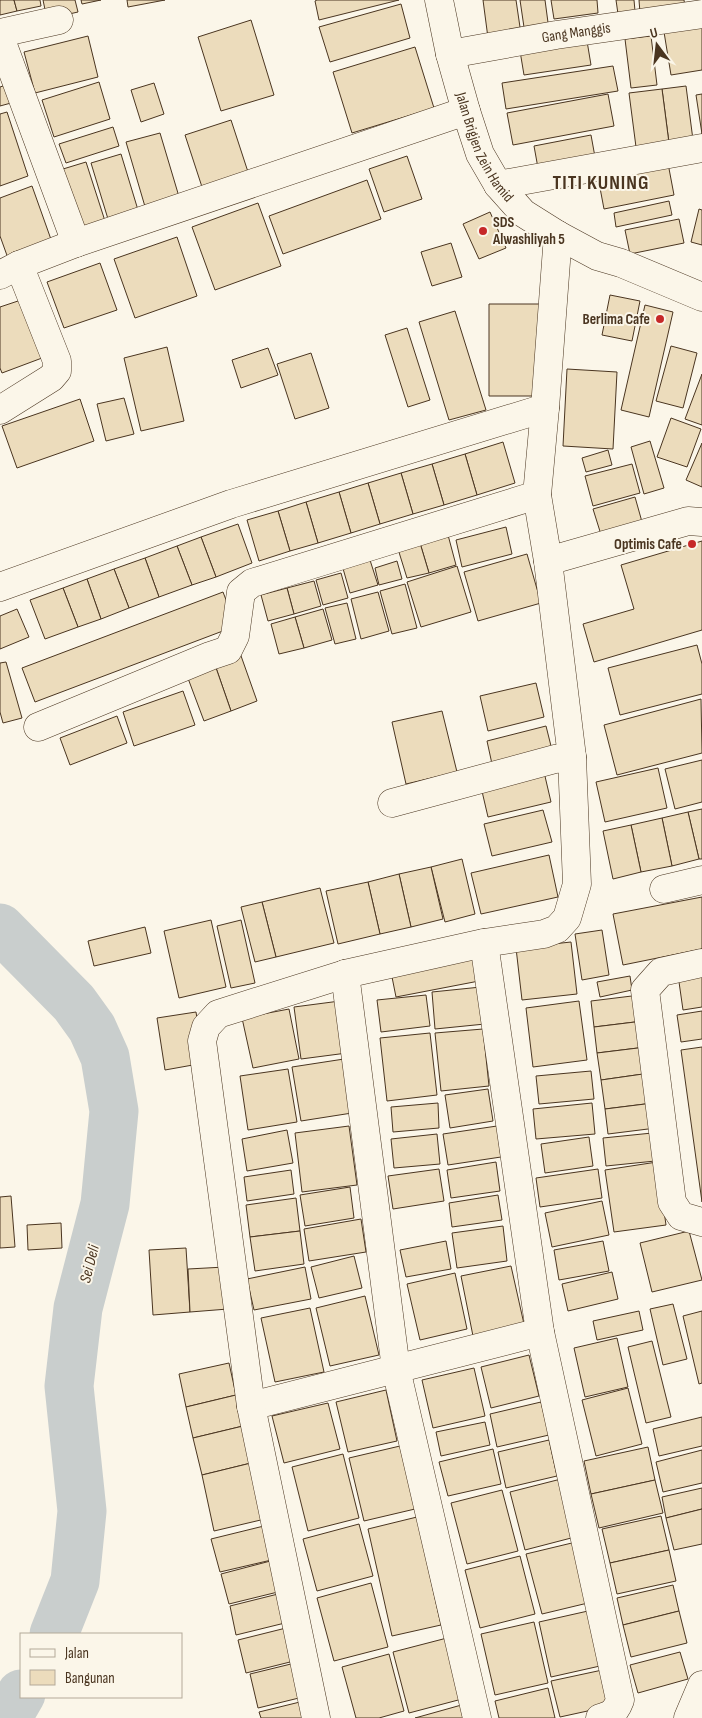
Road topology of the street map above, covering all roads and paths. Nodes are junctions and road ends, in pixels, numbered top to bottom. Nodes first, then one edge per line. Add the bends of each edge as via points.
1 (439, 0) edge
2 (702, 14) edge
3 (59, 20) dead end
4 (0, 33) edge
5 (0, 37) edge
6 (450, 54) junction
7 (466, 111) junction
8 (702, 148) edge
9 (498, 185) junction
10 (558, 235) junction
11 (76, 244) junction
12 (9, 270) edge
13 (702, 297) edge
14 (545, 408) junction
15 (0, 410) edge
16 (537, 495) junction
17 (702, 522) edge
18 (548, 561) junction
19 (0, 587) edge
20 (38, 727) dead end
21 (572, 757) junction
22 (392, 803) dead end
23 (702, 880) edge
24 (664, 889) dead end
25 (484, 943) junction
26 (702, 963) edge
27 (345, 974) junction
28 (702, 1222) edge
29 (540, 1332) junction
30 (396, 1369) junction
31 (251, 1406) junction
32 (702, 1685) edge
33 (316, 1718) edge
34 (477, 1718) edge
35 (600, 1718) edge
36 (688, 1718) edge

1 - 6 street, Jalan Brigjen Zein Hamid
2 - 6 street, Gang Manggis
3 - 4 street
5 - 11 street
6 - 7 street, Jalan Brigjen Zein Hamid
7 - 9 street, Jalan Brigjen Zein Hamid via 480,154
7 - 11 street
8 - 9 street
9 - 10 street, Jalan Brigjen Zein Hamid via 523,212
10 - 13 street, Jalan Brigjen Zein Hamid via 597,256
10 - 14 street
11 - 12 street
12 - 15 street via 57,361 51,378
14 - 16 street
14 - 19 street via 231,504
16 - 18 street
16 - 20 street via 252,583 241,592 235,636 228,650
17 - 18 street via 688,521
18 - 21 street
21 - 22 street
21 - 25 street via 577,884 567,918 558,929 544,934
23 - 24 street
25 - 27 street
25 - 29 street
26 - 28 street via 661,972 645,990 672,1202 681,1216
27 - 30 street
27 - 31 street via 218,1014 206,1027 202,1041
29 - 30 street
29 - 35 street via 620,1700 616,1711
30 - 31 street
30 - 34 street
31 - 33 street
32 - 36 street

